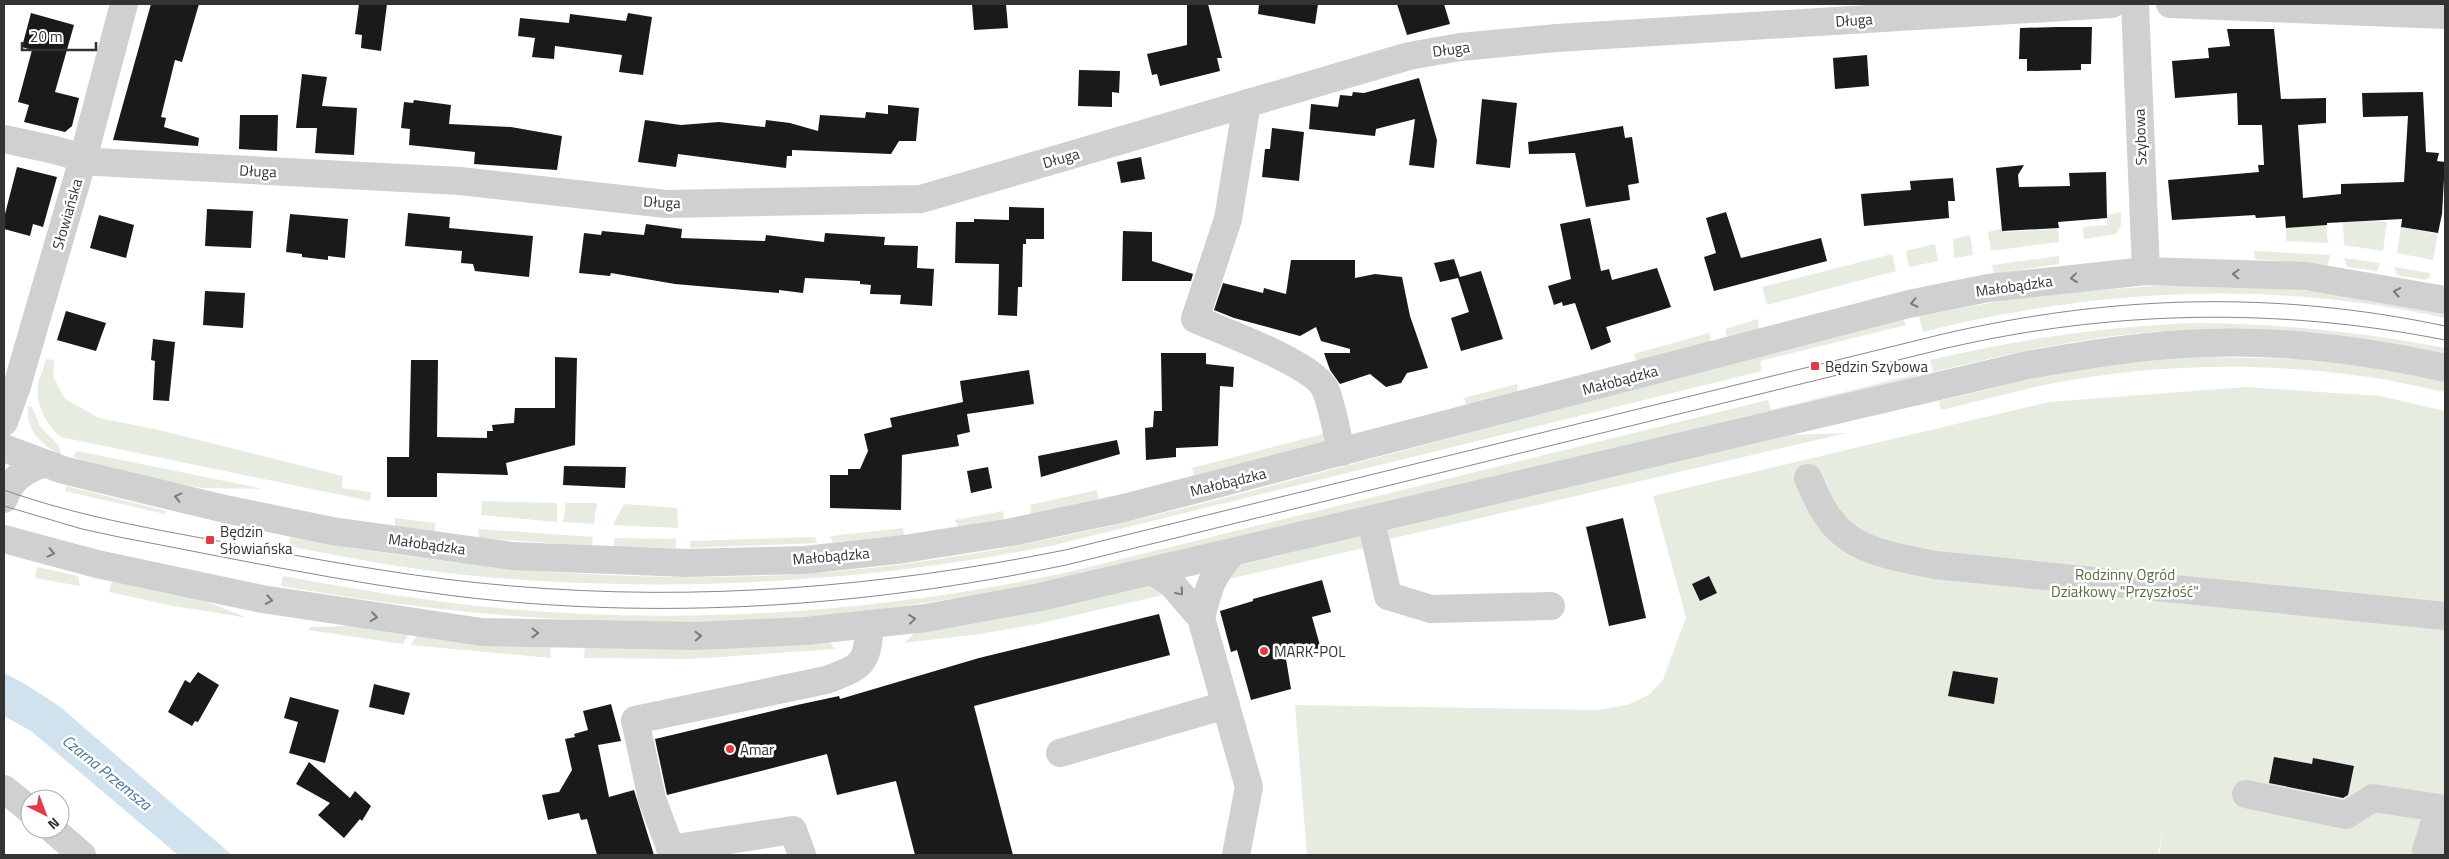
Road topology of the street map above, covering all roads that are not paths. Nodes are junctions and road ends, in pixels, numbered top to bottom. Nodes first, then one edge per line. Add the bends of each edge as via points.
1 (124, 4) edge
2 (2112, 4) edge
3 (2135, 4) edge
4 (2170, 4) edge
5 (2445, 15) edge
6 (1247, 103) junction
7 (4, 139) edge
8 (83, 160) junction
9 (2146, 271) junction
10 (2445, 300) edge
11 (2445, 368) edge
12 (4, 422) edge
13 (4, 448) edge
14 (1342, 452) junction
15 (42, 464) junction
16 (1808, 478) dead end
17 (4, 499) edge
18 (4, 520) edge
19 (1370, 520) junction
20 (11, 542) edge
21 (1232, 553) junction
22 (1154, 572) junction
23 (1551, 606) dead end
24 (2445, 616) edge
25 (1201, 618) junction
26 (870, 624) junction
27 (1226, 705) junction
28 (1060, 753) dead end
29 (4, 790) edge
30 (2246, 794) dead end
31 (20, 802) edge
32 (64, 839) edge
33 (671, 852) edge
34 (82, 855) edge
35 (802, 855) edge
36 (1236, 855) edge
37 (2439, 855) edge

1 - 8 street, Słowiańska
2 - 6 street, Długa via 1557,38 1460,47 1409,56
3 - 9 street, Szybowa
4 - 5 street
6 - 8 street, Długa via 921,199 666,204 460,181
6 - 14 street via 1228,219 1195,319 1277,354 1308,373 1324,388
7 - 8 street, Długa
8 - 12 street, Słowiańska
10 -> 9 street, Małobądzka via 2306,276
9 -> 14 street, Małobądzka via 1988,288 1909,304
11 - 19 street via 2321,347 2184,344 2110,350 2028,365
13 - 15 street, Małobądzka
14 -> 15 street, Małobądzka via 1124,508 1012,532 805,560 686,563 512,556 332,531 225,509
15 - 17 street via 23,472
16 - 24 street via 1820,505 1840,531 1888,555 1935,565
18 - 20 street
19 - 21 street
19 - 23 street via 1388,596 1430,609
20 -> 26 street via 262,599 482,632 695,636 805,631
21 - 22 street
21 - 25 street via 1216,571
22 -> 25 street via 1171,583
26 -> 22 street via 926,618
25 - 27 street
26 - 33 street via 868,652 850,671 826,680 635,720 652,799
27 - 28 street
27 - 36 street via 1249,787
29 - 31 street
30 - 37 street via 2346,816 2373,798 2439,808 2426,851
32 - 34 street
33 - 35 street via 793,830

